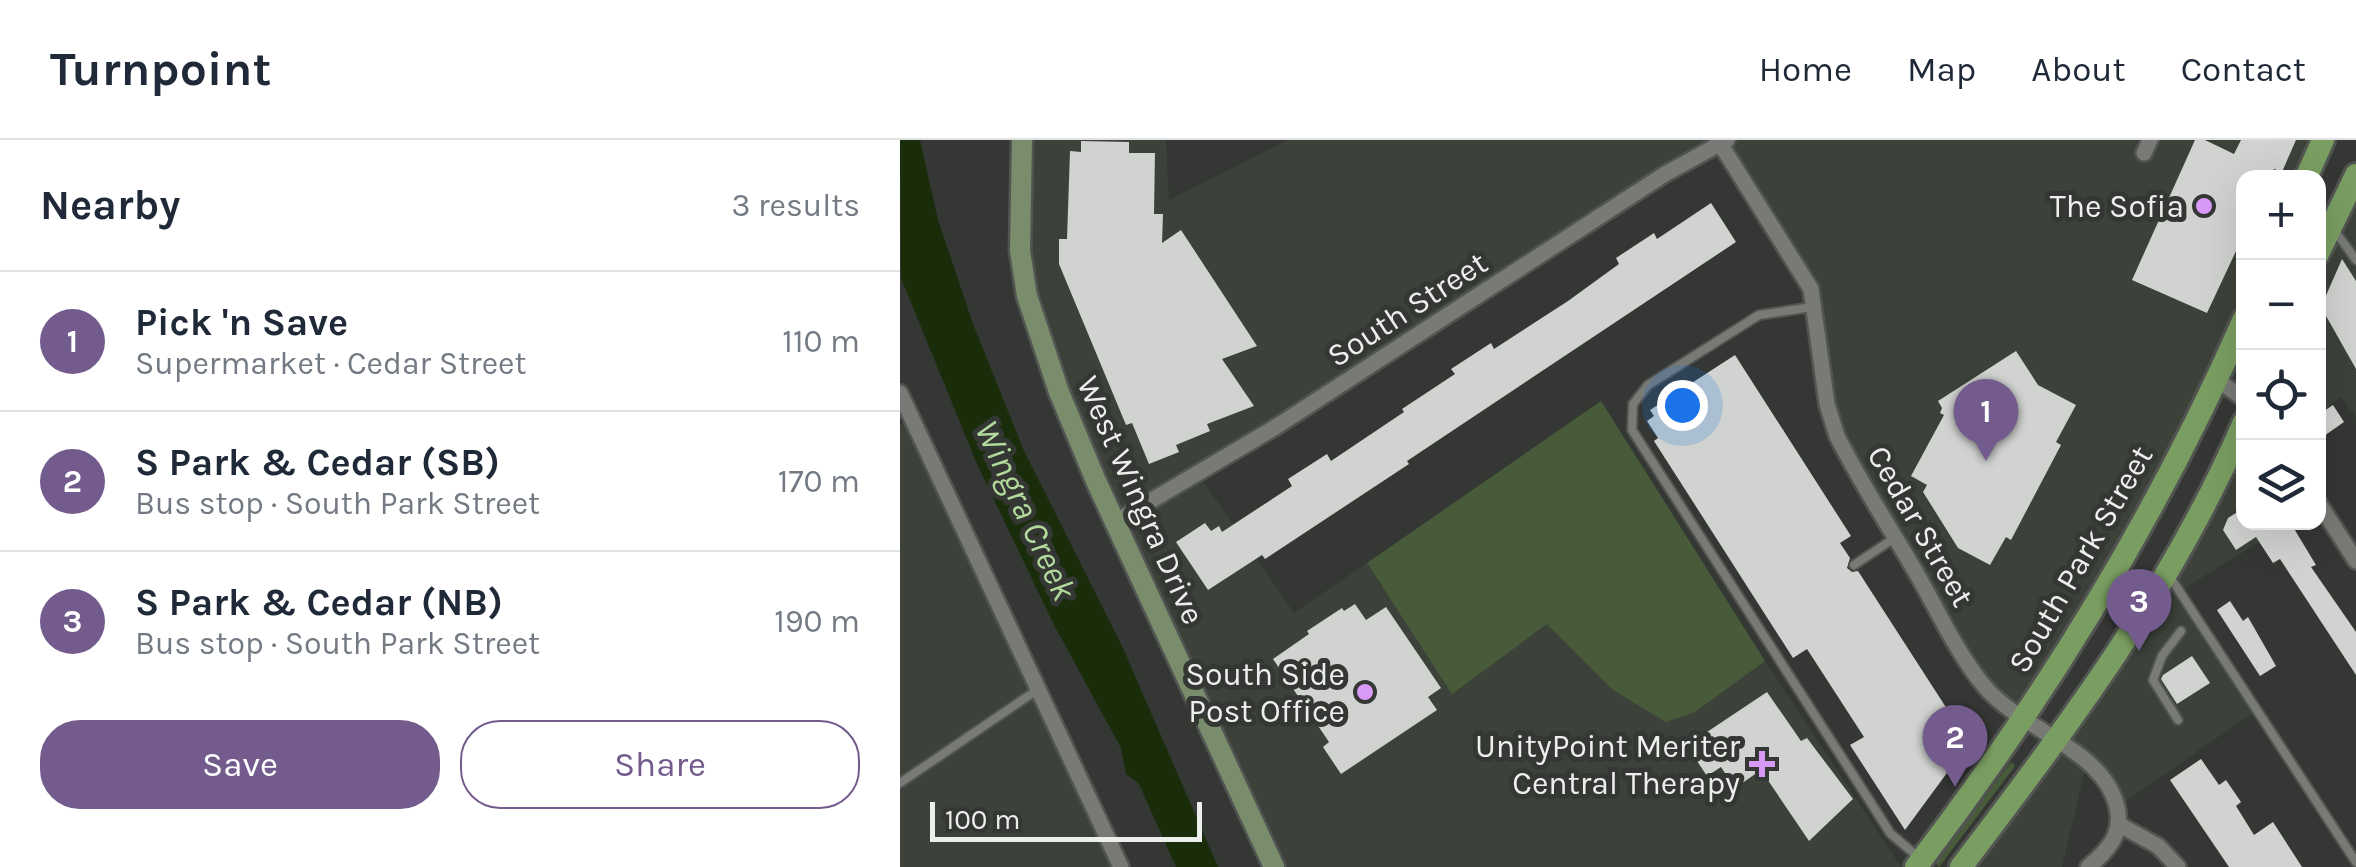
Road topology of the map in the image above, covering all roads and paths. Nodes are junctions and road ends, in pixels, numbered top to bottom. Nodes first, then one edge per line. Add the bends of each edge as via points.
1 (1022, 140) edge
2 (2323, 140) edge
3 (1722, 141) edge
4 (2310, 170) edge
5 (2356, 176) edge
6 (2332, 226) junction
7 (2326, 238) edge
8 (2356, 260) edge
9 (1814, 306) junction
10 (2236, 335) edge
11 (2216, 379) junction
12 (900, 393) edge
13 (2236, 393) edge
14 (2236, 440) edge
15 (2326, 514) edge
16 (1115, 522) junction
17 (1896, 538) junction
18 (2356, 560) edge
19 (1854, 565) dead end
20 (2166, 572) junction
21 (2181, 631) dead end
22 (1038, 690) junction
23 (2023, 719) junction
24 (2178, 720) dead end
25 (2056, 742) junction
26 (900, 783) edge
27 (2120, 825) junction
28 (2356, 862) edge
29 (1919, 864) edge
30 (1121, 867) edge
31 (1274, 867) edge
32 (1962, 867) edge
33 (2088, 867) edge
34 (2178, 867) edge

1 - 16 street, West Wingra Drive via 1026,296
2 - 4 main road
3 - 9 street, Cedar Street via 1803,274
3 - 16 street, South Street
5 - 6 main road
6 - 7 main road
6 - 8 lane
9 - 17 street, Cedar Street via 1831,420
9 - 29 lane via 1759,315 1648,386 1634,404 1632,430 1880,818
10 - 11 main road, South Park Street
11 - 13 street
11 - 23 main road, South Park Street via 2142,528
12 - 22 street
14 - 20 main road
15 - 18 street
16 - 31 street, West Wingra Drive
17 - 19 lane
17 - 23 street, Cedar Street via 1979,679
20 - 25 main road
20 - 28 lane
21 - 24 lane via 2154,680
22 - 26 lane
22 - 30 street
23 - 25 street, Cedar Street
23 - 29 main road, South Park Street
25 - 27 street, Cedar Street via 2104,779
25 - 32 main road
27 - 33 street via 2109,848
27 - 34 street via 2158,846

